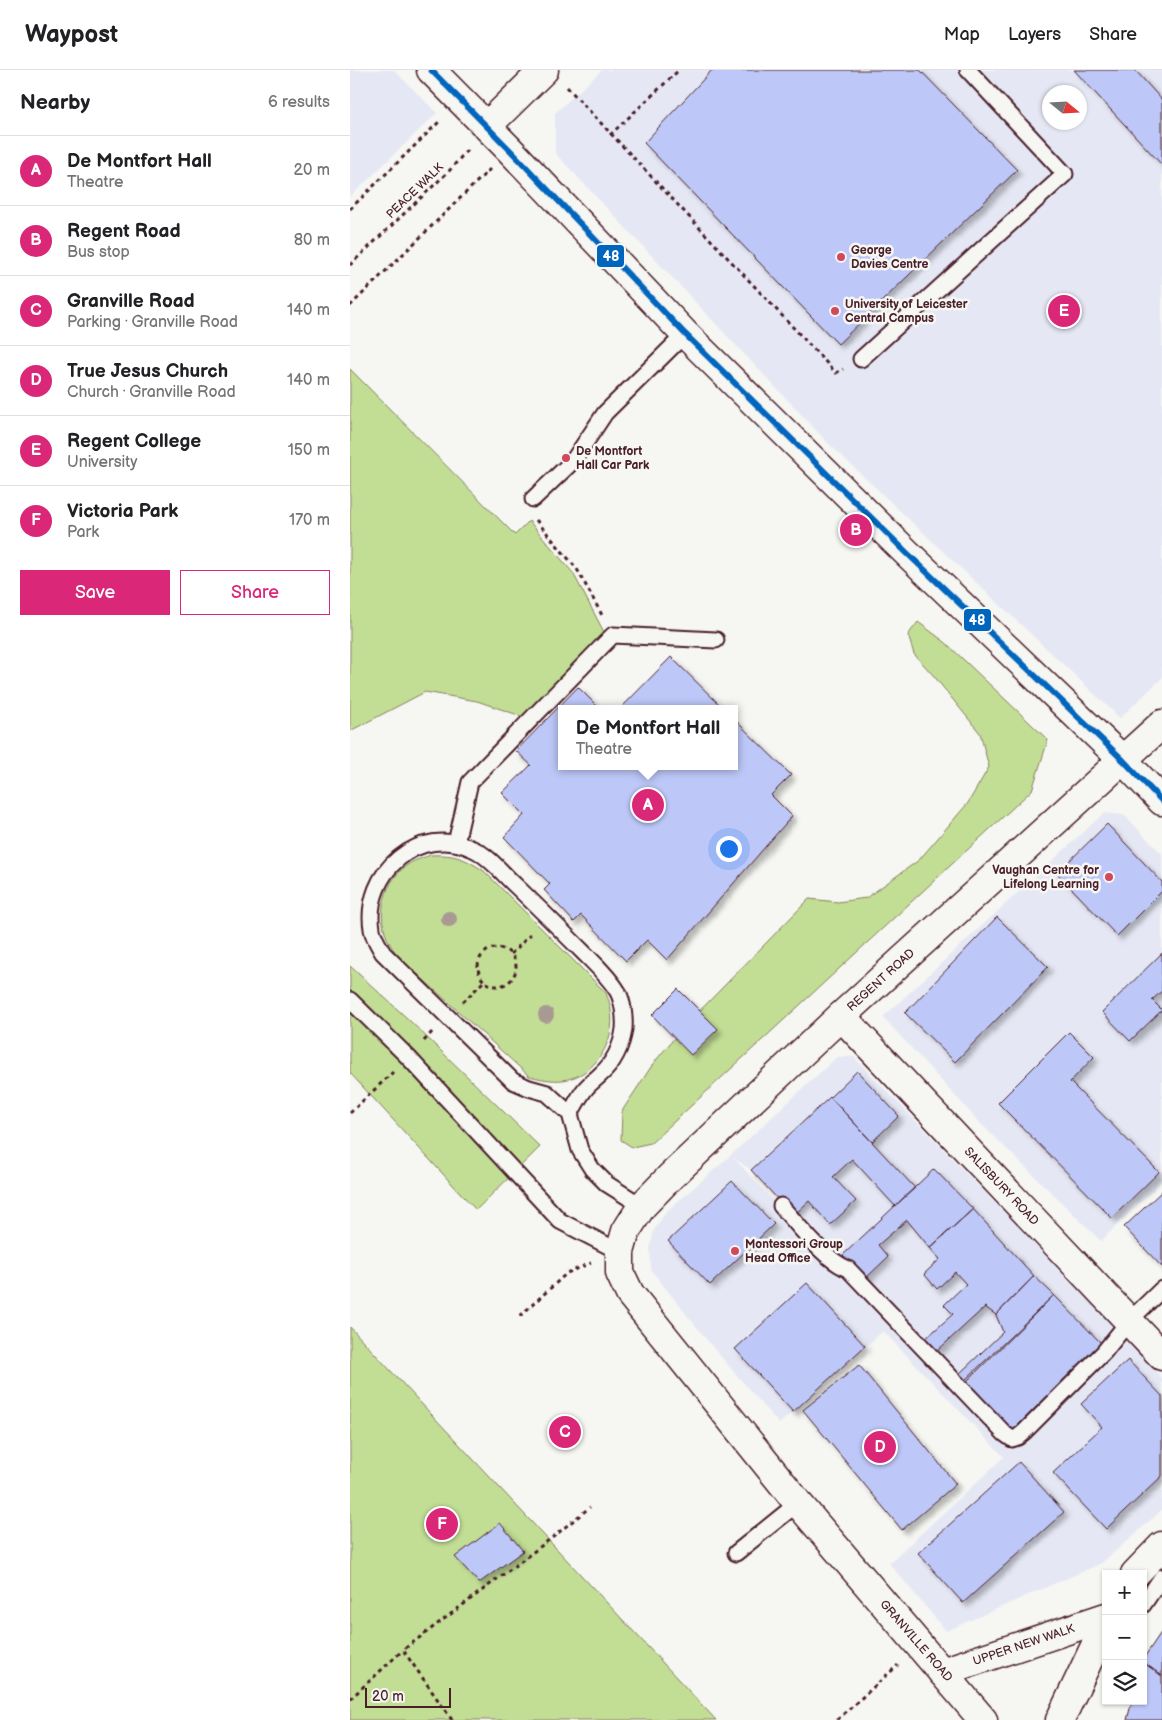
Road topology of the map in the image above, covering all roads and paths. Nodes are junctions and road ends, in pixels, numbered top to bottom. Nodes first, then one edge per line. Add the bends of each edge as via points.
1 (431, 70) edge
2 (544, 70) edge
3 (679, 70) edge
4 (968, 70) edge
5 (566, 86) dead end
6 (461, 100) junction
7 (487, 126) junction
8 (610, 135) junction
9 (510, 150) junction
10 (350, 209) edge
11 (350, 264) edge
12 (350, 306) edge
13 (685, 334) junction
14 (861, 359) joint
15 (533, 499) joint
16 (613, 635) junction
17 (716, 640) dead end
18 (1162, 724) edge
19 (1122, 760) junction
20 (1162, 801) edge
21 (456, 843) junction
22 (532, 933) dead end
23 (511, 954) junction
24 (484, 981) junction
25 (350, 1000) edge
26 (458, 1006) dead end
27 (841, 1016) junction
28 (431, 1034) dead end
29 (408, 1057) junction
30 (350, 1113) edge
31 (570, 1114) junction
32 (642, 1206) junction
33 (781, 1206) dead end
34 (620, 1252) junction
35 (1162, 1289) edge
36 (520, 1316) dead end
37 (1129, 1321) junction
38 (1162, 1356) edge
39 (798, 1503) junction
40 (590, 1507) dead end
41 (1162, 1546) edge
42 (736, 1553) dead end
43 (1140, 1570) edge
44 (1162, 1577) edge
45 (1147, 1600) edge
46 (1102, 1618) edge
47 (1102, 1631) edge
48 (403, 1650) junction
49 (905, 1670) dead end
50 (942, 1672) junction
51 (350, 1698) edge
52 (452, 1720) edge
53 (837, 1720) edge
54 (983, 1720) edge
55 (1060, 1720) edge

1 - 6 street
2 - 7 street
3 - 8 path
4 - 14 lane via 1065,174
5 - 8 path
6 - 7 street
6 - 10 path
7 - 9 street
7 - 11 path, PEACE WALK via 449,171
8 - 14 path via 836,373
9 - 12 path
9 - 13 street
13 - 15 lane via 605,413 573,461
13 - 19 street
15 - 16 path via 534,517 577,569
16 - 17 lane
16 - 21 lane via 470,782
18 - 19 street, REGENT ROAD
19 - 20 street
19 - 27 street, REGENT ROAD
21 - 31 lane via 474,849 492,863 610,979 619,994 624,1028 621,1044 614,1060 586,1088
21 - 31 lane via 426,844 408,851 394,862 382,876 376,890 371,911 372,931 383,953 514,1081 547,1093
22 - 23 path
23 - 24 path via 516,970 510,981 500,986
23 - 24 path via 494,948 484,954 478,964
24 - 26 path
25 - 29 lane
27 - 32 street, REGENT ROAD
27 - 37 street, SALISBURY ROAD
28 - 29 path
29 - 30 path
29 - 34 lane via 560,1221
31 - 32 lane via 580,1150 592,1169 607,1184
32 - 34 street, REGENT ROAD via 626,1231
33 - 37 lane via 830,1258 848,1269 1012,1439 1024,1432 1104,1352
34 - 36 path via 567,1273
34 - 39 street, GRANVILLE ROAD via 620,1273 630,1294
35 - 37 lane
37 - 38 street, SALISBURY ROAD
39 - 42 lane
39 - 50 street, GRANVILLE ROAD
40 - 48 path
41 - 43 street
44 - 45 lane
46 - 50 street, UPPER NEW WALK
47 - 55 street
48 - 51 path
48 - 52 path
49 - 53 path via 900,1663
50 - 54 street, GRANVILLE ROAD

